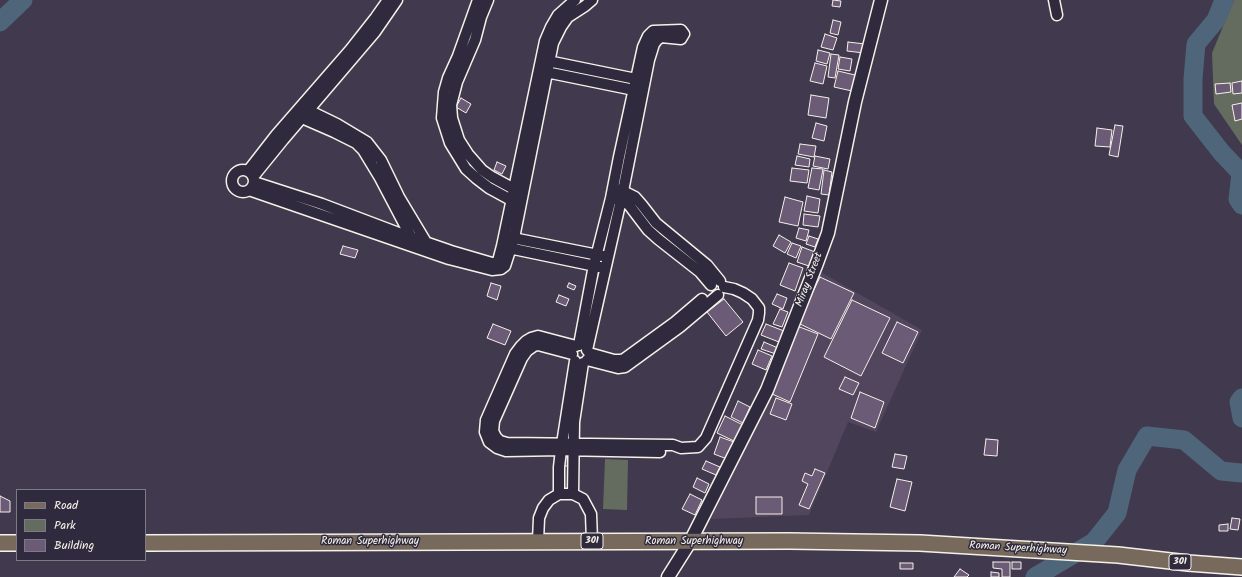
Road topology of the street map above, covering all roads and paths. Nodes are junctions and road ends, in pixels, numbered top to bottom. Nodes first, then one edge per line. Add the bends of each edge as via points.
1 (478, 0) edge
2 (488, 0) edge
3 (575, 0) edge
4 (592, 0) edge
5 (881, 0) edge
6 (1054, 0) edge
7 (391, 3) edge
8 (565, 14) junction
9 (1057, 14) dead end
10 (473, 30) junction
11 (545, 61) junction
12 (576, 67) junction
13 (543, 72) junction
14 (613, 74) junction
15 (574, 78) junction
16 (640, 79) junction
17 (610, 85) junction
18 (638, 90) junction
19 (301, 112) junction
20 (455, 141) junction
21 (619, 157) junction
22 (629, 159) junction
23 (251, 180) junction
24 (519, 190) junction
25 (617, 194) junction
26 (395, 199) junction
27 (511, 200) junction
28 (522, 201) junction
29 (322, 204) junction
30 (318, 214) junction
31 (417, 241) junction
32 (508, 242) junction
33 (541, 243) junction
34 (571, 249) junction
35 (538, 254) junction
36 (597, 255) junction
37 (608, 257) junction
38 (569, 260) junction
39 (594, 265) junction
40 (606, 268) junction
41 (717, 288) junction
42 (581, 354) junction
43 (561, 446) junction
44 (573, 447) junction
45 (559, 476) junction
46 (573, 476) junction
47 (559, 494) junction
48 (573, 494) junction
49 (538, 541) junction
50 (592, 541) junction
51 (690, 542) junction
52 (16, 543) edge
53 (146, 543) edge
54 (0, 544) edge
55 (1242, 567) edge
56 (668, 577) edge

1 - 10 street
2 - 10 street
3 - 8 street
4 - 8 street via 585,6
5 - 51 street, Miray Street via 855,102 828,233 767,390
6 - 9 street
7 - 19 street
8 - 11 street
10 - 20 street via 466,61 452,80 451,106 447,118
11 - 12 street
11 - 13 street
12 - 14 street
12 - 15 street
13 - 15 street
13 - 24 street
14 - 16 street
14 - 17 street
15 - 17 street
16 - 16 street via 657,40 661,37 681,39 684,31 658,30 648,36 643,47
16 - 18 street
17 - 18 street
18 - 21 street
18 - 22 street
19 - 23 street
19 - 26 street via 334,132 358,140 384,176
20 - 24 street via 482,170
20 - 27 street via 466,169 489,188
21 - 22 street
21 - 25 street
22 - 25 street
23 - 29 street
23 - 30 street
24 - 27 street
24 - 28 street
25 - 36 street
25 - 37 street
25 - 41 street via 646,219 648,230
26 - 31 street
26 - 31 street
27 - 28 street
27 - 32 street
28 - 32 street
29 - 30 street
29 - 31 street
30 - 31 street
31 - 32 street via 450,255 492,267
32 - 33 street
32 - 35 street
33 - 34 street
33 - 35 street
34 - 36 street
34 - 38 street
35 - 38 street
36 - 37 street
36 - 39 street
37 - 40 street
38 - 39 street
39 - 40 street
39 - 42 street
40 - 42 street
41 - 42 street via 677,324 619,364
41 - 44 street via 734,289 742,293 752,299 760,313 706,438 698,447
42 - 43 street
42 - 43 street via 538,336 531,338 528,344 515,354 502,393 486,420 489,442 497,448 506,451 524,447
42 - 44 street
43 - 44 street
43 - 45 street
44 - 46 street
45 - 46 street
45 - 47 street
46 - 48 street
47 - 48 street
47 - 49 street via 549,500 543,508 539,518
48 - 50 street via 583,499 591,514
49 - 50 main road, Roman Superhighway / 301
49 - 53 main road, Roman Superhighway / 301
50 - 51 main road, Roman Superhighway / 301
51 - 55 main road, Roman Superhighway / 301 via 920,543 1118,555
51 - 56 street, Miray Street
52 - 54 main road

